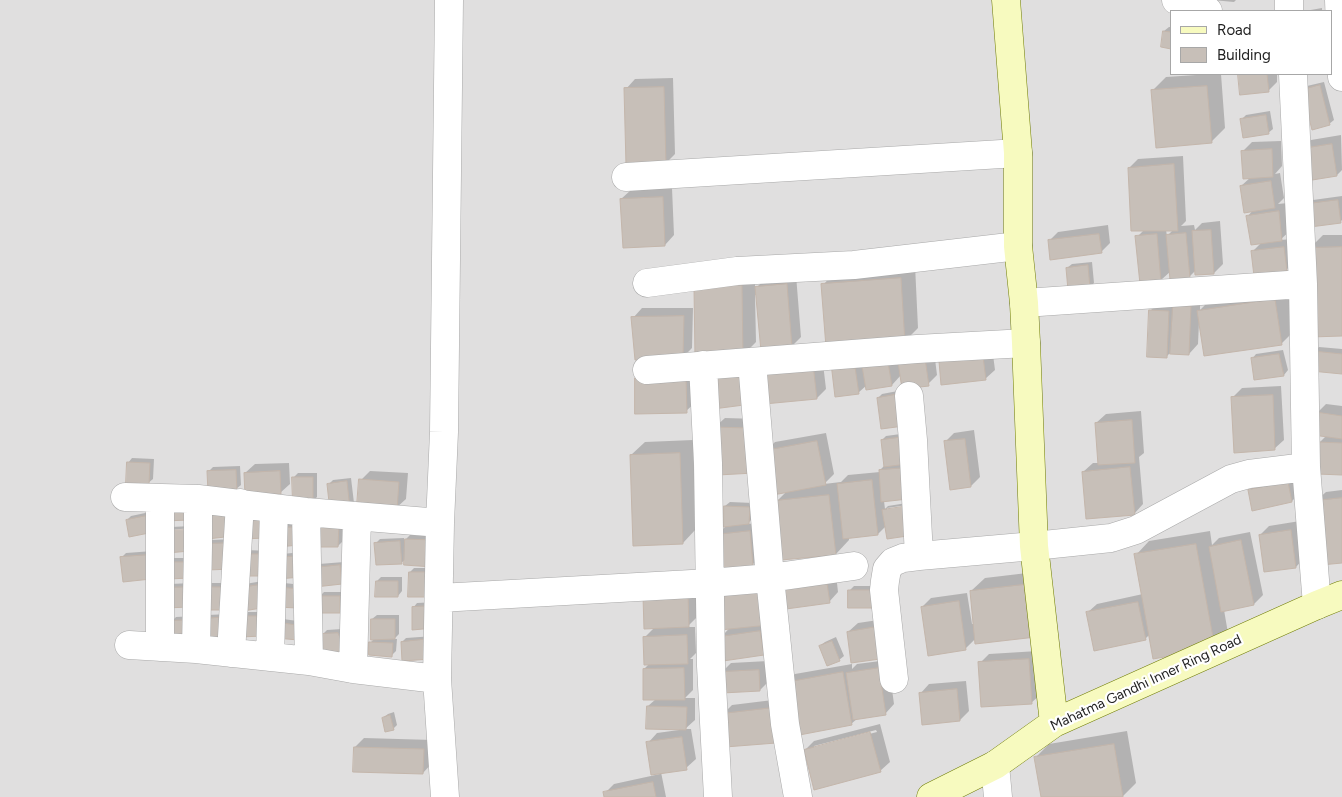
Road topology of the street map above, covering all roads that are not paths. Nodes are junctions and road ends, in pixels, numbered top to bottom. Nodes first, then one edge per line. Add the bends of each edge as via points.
1 (448, 0) edge
2 (1006, 0) edge
3 (1340, 0) edge
4 (1339, 61) edge
5 (1293, 75) edge
6 (1018, 153) junction
7 (626, 177) dead end
8 (1018, 246) junction
9 (648, 283) dead end
10 (1302, 284) junction
11 (1024, 303) junction
12 (1026, 343) junction
13 (752, 362) junction
14 (703, 365) junction
15 (647, 370) dead end
16 (909, 396) dead end
17 (1306, 467) junction
18 (125, 497) dead end
19 (160, 498) junction
20 (198, 499) junction
21 (240, 504) junction
22 (274, 508) junction
23 (306, 512) junction
24 (357, 516) junction
25 (440, 523) junction
26 (1034, 546) junction
27 (919, 556) junction
28 (854, 566) dead end
29 (770, 578) junction
30 (710, 583) junction
31 (439, 598) junction
32 (1330, 600) edge
33 (129, 645) dead end
34 (160, 647) junction
35 (196, 649) junction
36 (231, 653) junction
37 (270, 657) junction
38 (309, 661) junction
39 (353, 669) junction
40 (437, 679) junction
41 (894, 679) dead end
42 (1054, 723) junction
43 (995, 765) junction
44 (445, 797) edge
45 (718, 797) edge
46 (798, 797) edge
47 (931, 797) edge
48 (998, 797) edge

1 - 25 street via 444,432
2 - 6 main road
3 - 4 street
5 - 10 street
6 - 7 street
6 - 8 main road
8 - 9 street via 854,265 737,272
8 - 11 main road
10 - 11 street
10 - 17 street
11 - 12 main road
12 - 13 street via 917,348
12 - 26 main road
13 - 14 street
13 - 29 street
14 - 15 street
14 - 30 street
16 - 27 street
17 - 26 street via 1231,479 1136,530 1111,538
17 - 32 street
18 - 19 street
19 - 20 street
19 - 34 street
20 - 21 street
20 - 35 street
21 - 22 street
21 - 36 street
22 - 23 street
22 - 37 street
23 - 24 street
23 - 38 street
24 - 25 street
24 - 39 street
25 - 31 street
26 - 27 street
26 - 42 main road
27 - 41 street via 893,562 887,569 884,590
28 - 29 street
29 - 30 street
29 - 46 street via 785,724
30 - 31 street
30 - 45 street
31 - 40 street
32 - 42 main road, Mahatma Gandhi Inner Ring Road
33 - 34 street
34 - 35 street
35 - 36 street
36 - 37 street
37 - 38 street
38 - 39 street
39 - 40 street
40 - 44 street
42 - 43 main road, Mahatma Gandhi Inner Ring Road
43 - 47 main road, Mahatma Gandhi Inner Ring Road
43 - 48 street

